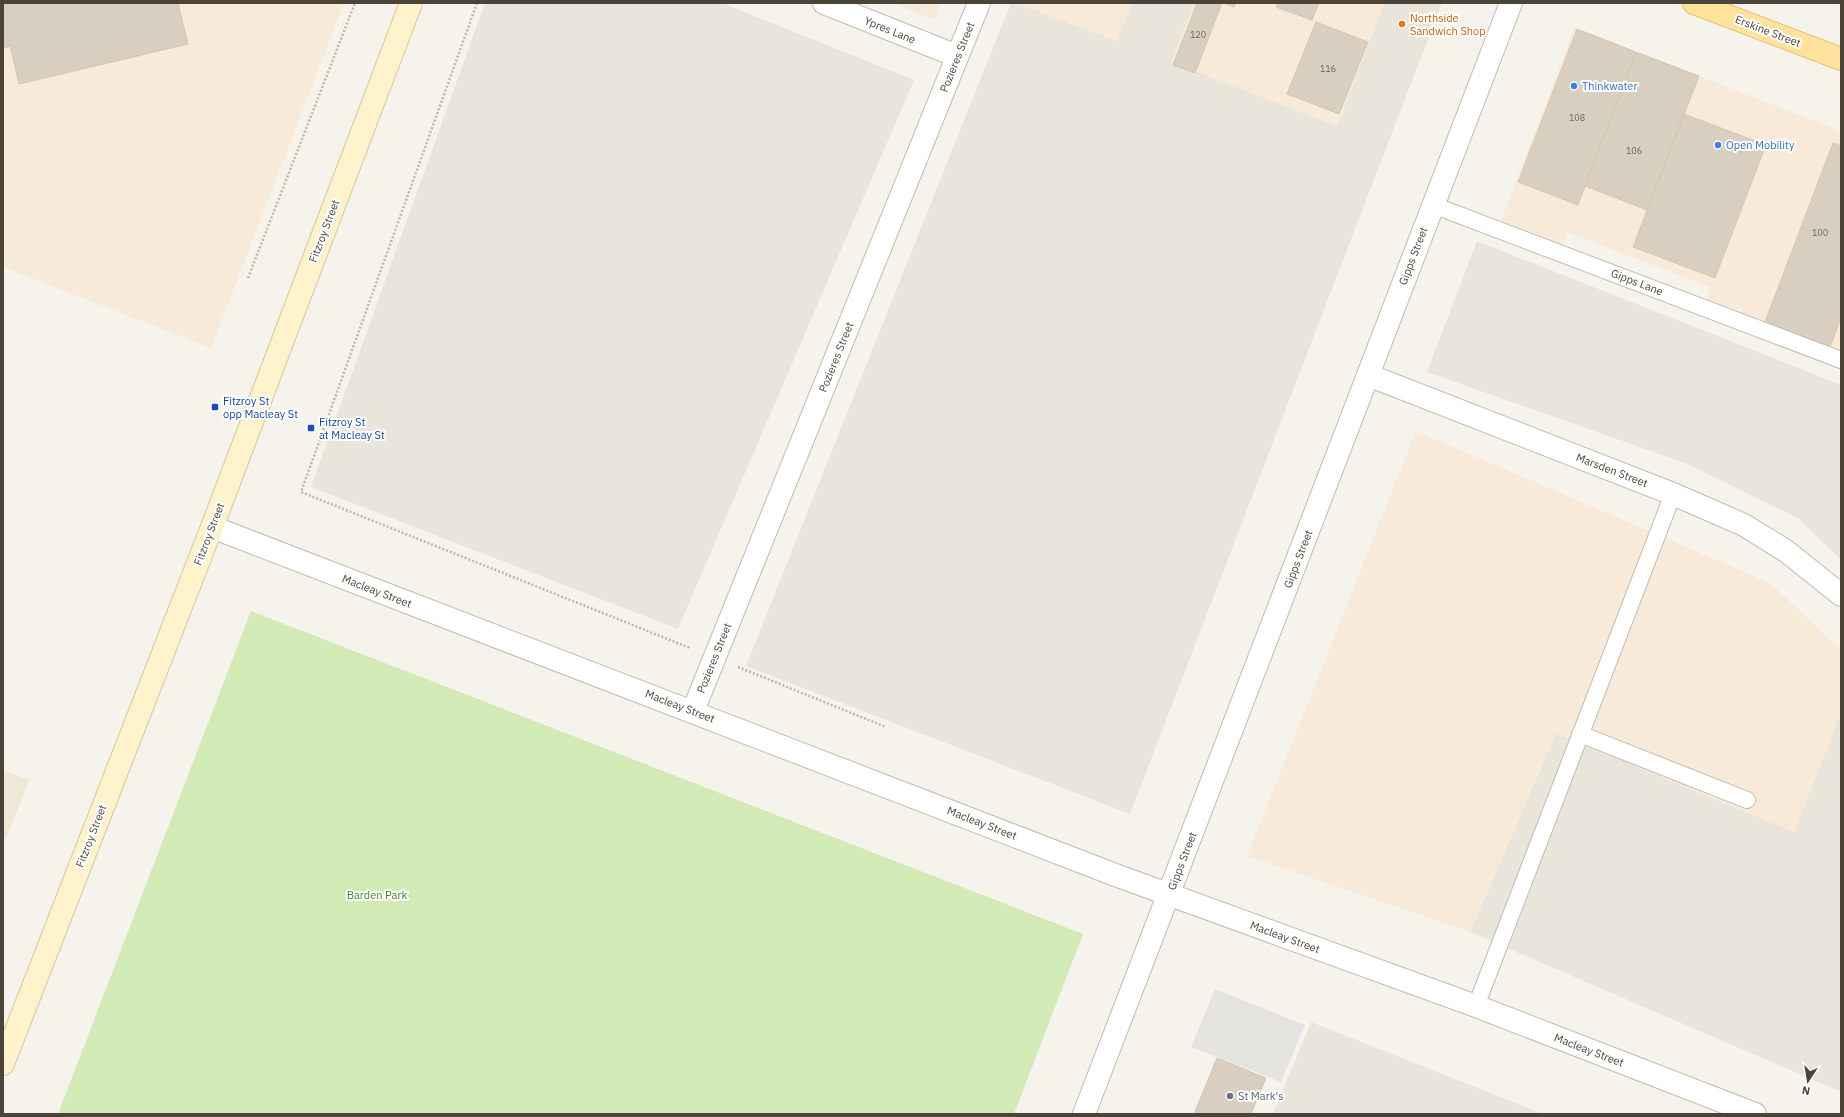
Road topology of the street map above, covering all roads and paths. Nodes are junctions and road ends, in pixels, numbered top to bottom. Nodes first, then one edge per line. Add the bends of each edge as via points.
1 (355, 3) edge
2 (411, 3) edge
3 (477, 3) edge
4 (824, 3) edge
5 (978, 3) edge
6 (1511, 3) edge
7 (1694, 3) edge
8 (957, 56) junction
9 (1841, 59) edge
10 (1433, 205) junction
11 (248, 278) dead end
12 (1841, 360) edge
13 (1368, 375) junction
14 (1673, 494) junction
15 (212, 527) junction
16 (1841, 595) edge
17 (714, 658) junction
18 (693, 711) junction
19 (886, 727) dead end
20 (1580, 734) junction
21 (1747, 800) dead end
22 (1169, 895) junction
23 (1476, 1006) junction
24 (3, 1064) edge
25 (1084, 1114) edge
26 (1754, 1114) edge

1 - 11 path
2 - 15 street, Fitzroy Street
3 - 17 path via 301,492
4 - 8 street, Ypres Lane
5 - 8 street, Pozieres Street
6 - 10 street, Gipps Street
7 - 9 main road, Erskine Street
8 - 17 street, Pozieres Street
10 - 12 lane, Gipps Lane
10 - 13 street, Gipps Street
13 - 14 street, Marsden Street
13 - 22 street, Gipps Street
14 - 16 street, Marsden Street via 1744,525 1786,551
14 - 20 lane
15 - 18 street, Macleay Street
15 - 24 street, Fitzroy Street
17 - 18 street, Pozieres Street
17 - 19 path
18 - 22 street, Macleay Street
20 - 21 lane
20 - 23 lane
22 - 23 street, Macleay Street
22 - 25 street, Gipps Street
23 - 26 street, Macleay Street

